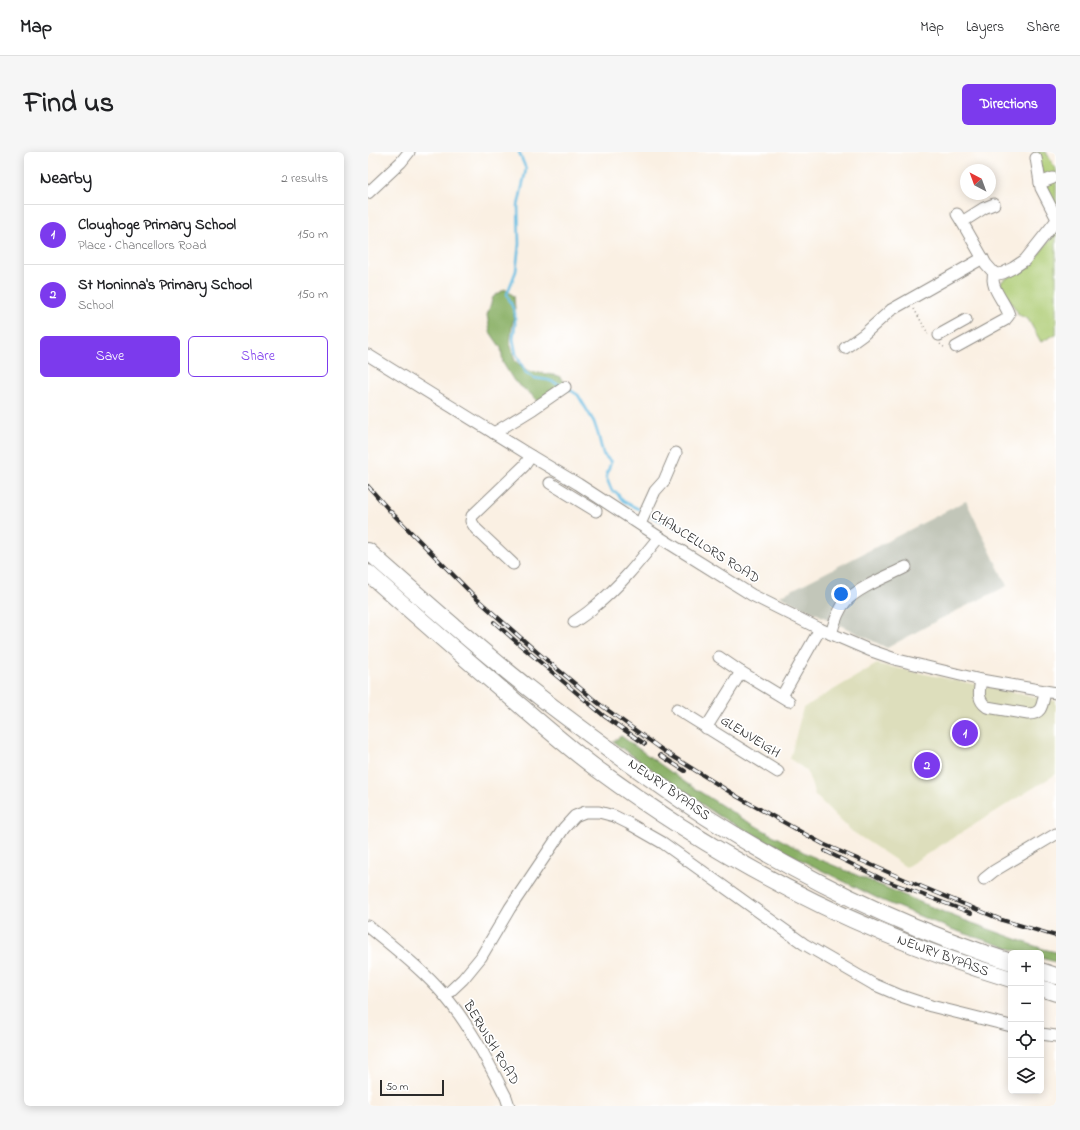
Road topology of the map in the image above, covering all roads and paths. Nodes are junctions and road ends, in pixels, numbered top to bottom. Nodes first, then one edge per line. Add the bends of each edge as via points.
1 (409, 152) edge
2 (1036, 158) dead end
3 (1053, 178) dead end
4 (1040, 183) junction
5 (368, 193) edge
6 (994, 204) dead end
7 (1056, 217) edge
8 (1056, 221) edge
9 (983, 258) junction
10 (994, 273) junction
11 (908, 300) junction
12 (966, 320) dead end
13 (954, 327) junction
14 (936, 338) junction
15 (955, 346) junction
16 (845, 348) dead end
17 (368, 355) edge
18 (565, 387) dead end
19 (494, 433) junction
20 (676, 453) dead end
21 (531, 456) junction
22 (550, 483) dead end
23 (578, 484) junction
24 (571, 496) junction
25 (596, 511) dead end
26 (640, 524) junction
27 (659, 537) junction
28 (368, 551) edge
29 (513, 564) dead end
30 (906, 567) dead end
31 (368, 573) edge
32 (574, 622) dead end
33 (820, 629) junction
34 (831, 634) junction
35 (719, 657) dead end
36 (741, 672) junction
37 (981, 680) junction
38 (1050, 692) edge
39 (677, 709) dead end
40 (706, 728) junction
41 (778, 772) dead end
42 (1056, 834) edge
43 (984, 879) dead end
44 (368, 926) edge
45 (1008, 961) edge
46 (1044, 973) edge
47 (1056, 976) edge
48 (1008, 979) edge
49 (1044, 989) edge
50 (1056, 993) edge
51 (445, 996) junction
52 (1008, 1025) edge
53 (1044, 1034) edge
54 (1056, 1036) edge
55 (509, 1106) edge

1 - 5 street
2 - 4 street
3 - 4 street
4 - 7 street
6 - 9 street via 960,218
8 - 10 street via 1025,260 1003,273
9 - 10 street
9 - 11 street
10 - 15 street via 993,285 1010,314 1005,320
11 - 14 path
11 - 16 street via 891,310
12 - 13 street
13 - 14 street
13 - 15 street
14 - 15 path
17 - 19 street, CHANCELLORS ROAD
18 - 19 street
19 - 21 street, CHANCELLORS ROAD
20 - 26 street
21 - 23 street, CHANCELLORS ROAD
21 - 29 street via 524,466 472,516 476,529
22 - 24 street
23 - 24 street
23 - 26 street, CHANCELLORS ROAD
24 - 25 street
26 - 27 street, CHANCELLORS ROAD
27 - 32 street via 609,594
27 - 33 street, CHANCELLORS ROAD via 752,594
28 - 45 highway, NEWRY BYPASS via 527,687 656,783 708,818 824,885 927,932
30 - 34 street via 863,588 846,601
31 - 48 highway, NEWRY BYPASS via 596,768 715,848 772,881 848,918 911,945
33 - 34 street, CHANCELLORS ROAD
33 - 36 street via 785,699
34 - 37 street, CHANCELLORS ROAD via 898,660
35 - 36 street
36 - 40 street, GLENVEIGH
37 - 38 street, CHANCELLORS ROAD
37 - 38 street via 979,697 982,704 987,707 1035,714
39 - 40 street, GLENVEIGH
40 - 41 street, GLENVEIGH
42 - 43 street
44 - 51 street, BERNISH ROAD via 422,972
46 - 47 highway
49 - 50 highway
51 - 52 street via 481,957 510,908 564,828 575,816 584,812 599,812 614,816 663,843 804,944 873,984 931,1006
51 - 55 street, BERNISH ROAD via 474,1039
53 - 54 street

